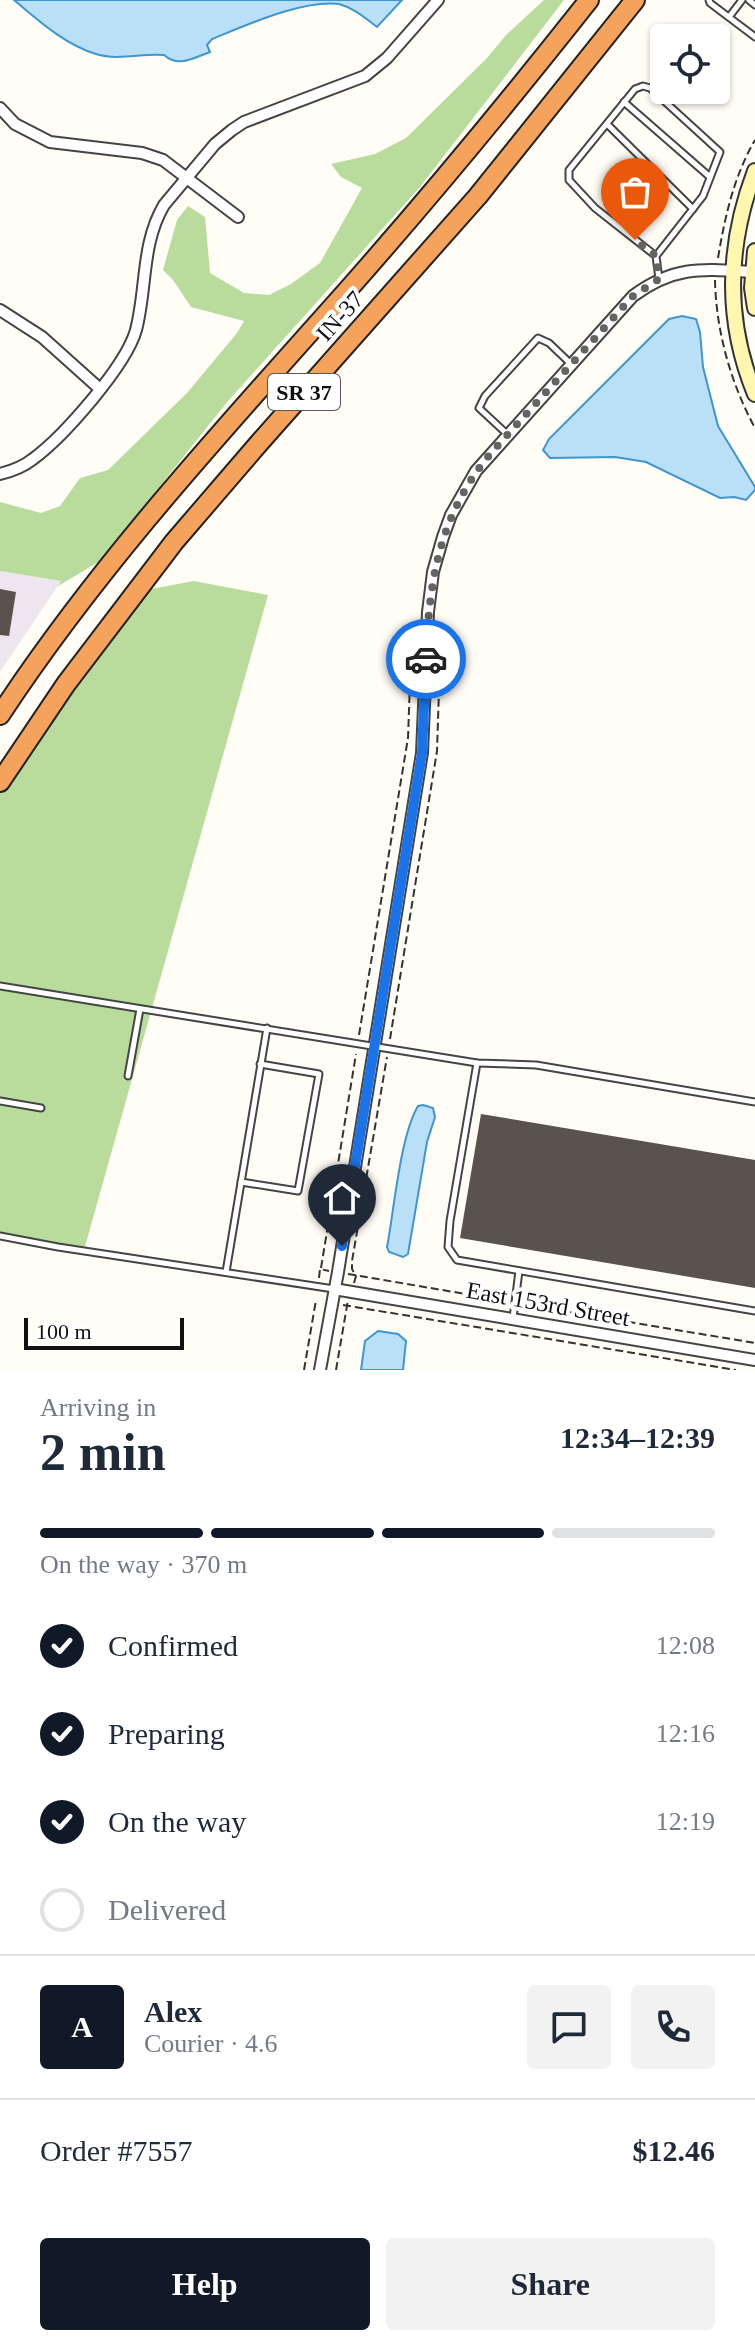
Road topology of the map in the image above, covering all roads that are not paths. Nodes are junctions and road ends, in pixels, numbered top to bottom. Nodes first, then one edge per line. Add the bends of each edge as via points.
1 (438, 0) edge
2 (589, 0) edge
3 (635, 0) edge
4 (709, 0) edge
5 (742, 0) edge
6 (749, 0) edge
7 (755, 5) edge
8 (729, 17) junction
9 (755, 37) edge
10 (624, 102) junction
11 (0, 108) edge
12 (607, 124) junction
13 (755, 171) edge
14 (188, 177) junction
15 (710, 177) junction
16 (693, 209) junction
17 (238, 217) dead end
18 (755, 251) edge
19 (656, 256) junction
20 (733, 271) junction
21 (753, 272) edge
22 (659, 279) junction
23 (755, 308) edge
24 (0, 310) edge
25 (571, 364) junction
26 (100, 389) junction
27 (755, 394) edge
28 (507, 434) junction
29 (0, 474) edge
30 (0, 715) edge
31 (0, 782) edge
32 (0, 986) edge
33 (140, 1009) junction
34 (267, 1028) junction
35 (374, 1045) junction
36 (477, 1063) junction
37 (260, 1064) junction
38 (128, 1076) dead end
39 (0, 1101) edge
40 (755, 1102) edge
41 (41, 1108) dead end
42 (241, 1182) junction
43 (0, 1236) edge
44 (519, 1271) junction
45 (226, 1272) junction
46 (334, 1289) junction
47 (755, 1311) edge
48 (513, 1319) junction
49 (755, 1360) edge
50 (320, 1370) edge

1 - 14 street via 378,67 346,85 244,122 215,144
2 - 30 highway, IN-37 / SR 37 via 428,199 161,500
3 - 31 highway, IN-37 / SR 37 via 478,196 174,542
4 - 8 lane
5 - 8 lane
6 - 7 lane
8 - 9 lane
10 - 12 lane
10 - 15 lane
10 - 15 lane via 635,89 650,88 720,152
11 - 14 street via 15,124 50,142 142,153
12 - 16 lane
12 - 19 lane via 569,170 569,180
13 - 20 street via 738,229
14 - 17 street
14 - 26 street via 153,228 135,334
15 - 16 lane
16 - 19 lane
18 - 21 street
19 - 22 lane
20 - 21 street
20 - 22 street via 677,272
20 - 27 street via 739,349
21 - 23 street
22 - 25 street via 633,296
24 - 26 street via 42,337
25 - 28 street
25 - 28 lane via 542,339 527,350 479,408
26 - 29 street via 35,458
28 - 35 street via 463,492 433,572 422,753
32 - 33 lane
33 - 34 lane
33 - 38 lane
34 - 35 lane
34 - 37 lane
35 - 36 lane
35 - 46 street
36 - 40 lane via 536,1065
36 - 44 lane via 448,1247 457,1260
37 - 42 lane
37 - 42 lane via 319,1074 298,1191
39 - 41 lane
42 - 45 lane
43 - 45 lane
44 - 47 lane
44 - 48 lane
45 - 46 lane
46 - 48 street, East 153rd Street
46 - 50 street
48 - 49 street, East 153rd Street

